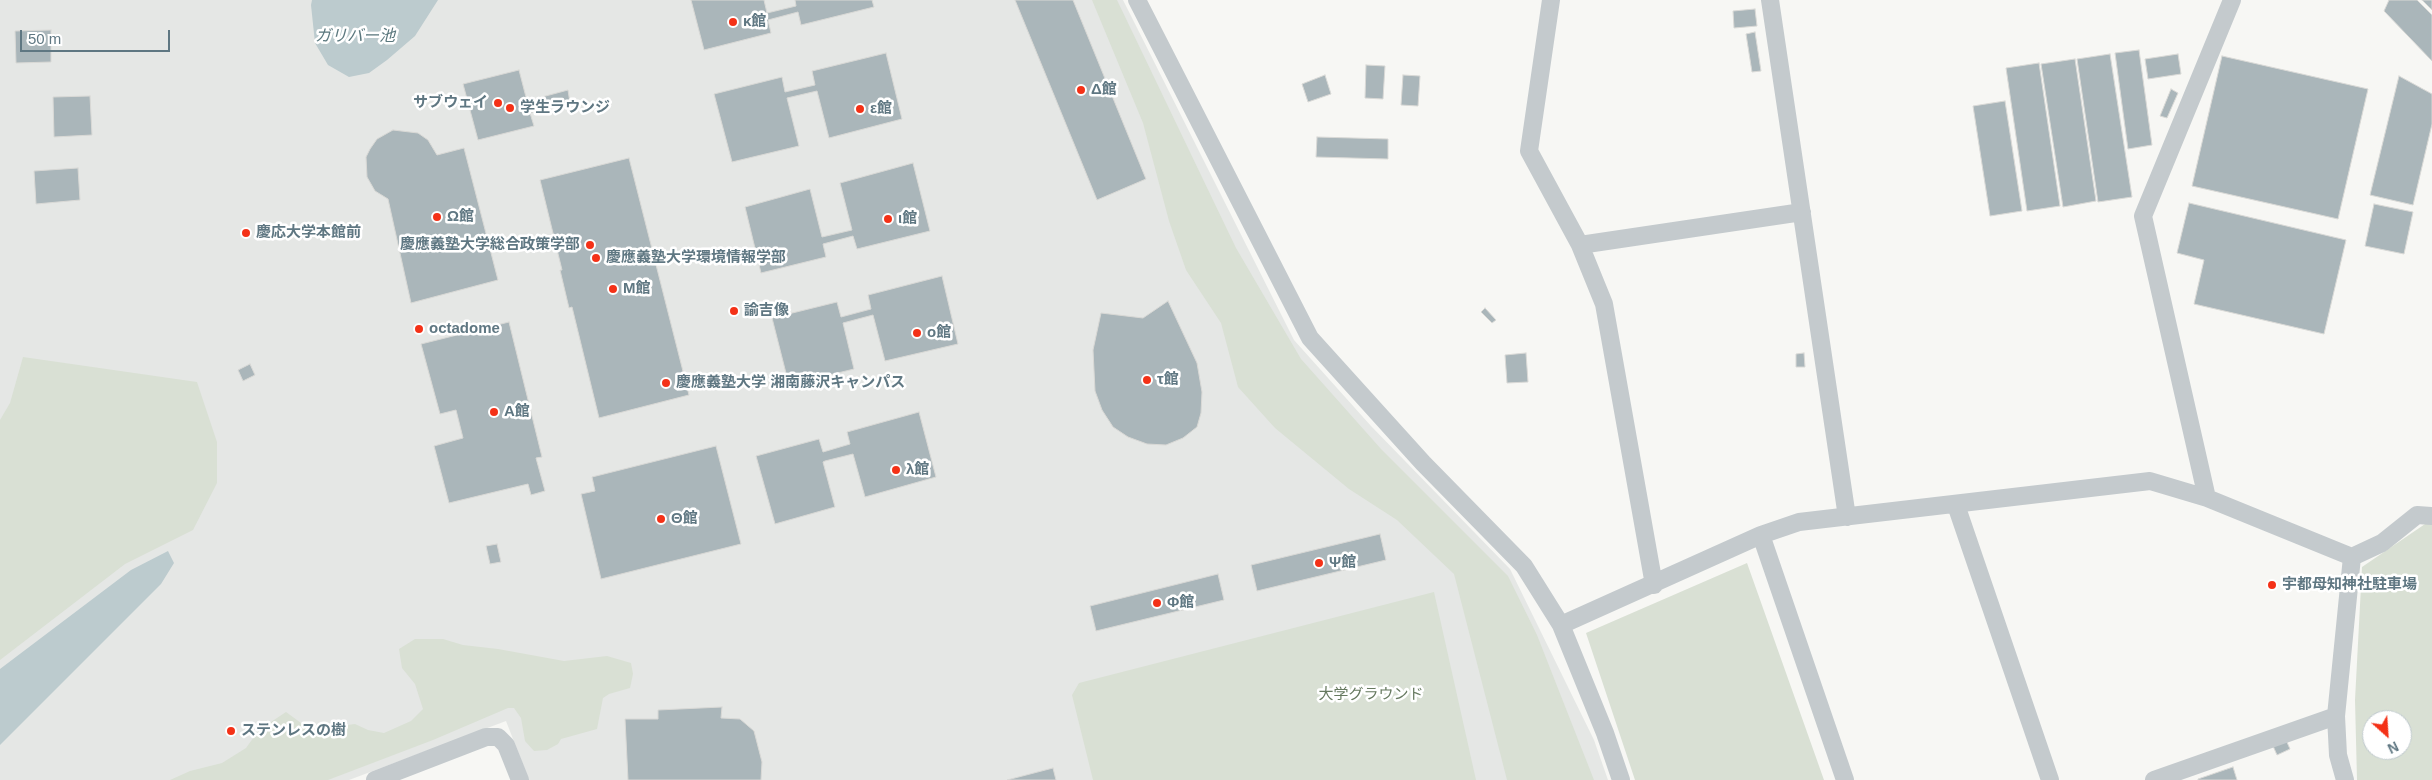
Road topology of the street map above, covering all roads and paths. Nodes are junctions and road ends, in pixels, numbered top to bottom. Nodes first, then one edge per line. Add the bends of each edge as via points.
1 (1137, 0) edge
2 (1551, 0) edge
3 (1770, 0) edge
4 (2232, 0) edge
5 (1802, 212) junction
6 (1580, 245) junction
7 (2207, 498) junction
8 (1956, 505) junction
9 (2432, 516) edge
10 (1847, 517) junction
11 (1761, 535) junction
12 (2352, 557) junction
13 (1654, 585) junction
14 (1561, 625) junction
15 (2336, 716) junction
16 (375, 780) edge
17 (520, 780) edge
18 (1621, 780) edge
19 (1845, 780) edge
20 (2050, 780) edge
21 (2154, 780) edge
22 (2345, 780) edge

1 - 14 street via 1310,338 1423,463 1524,566
2 - 6 street via 1529,151
3 - 5 street
4 - 7 street via 2143,216
5 - 6 street
5 - 10 street
6 - 13 street via 1604,304
7 - 8 street via 2150,481
7 - 12 street
8 - 10 street
8 - 20 street
9 - 12 street via 2417,515 2382,543
10 - 11 street via 1800,522
11 - 13 street
11 - 19 street
12 - 15 street
13 - 14 street
14 - 18 street
15 - 21 street
15 - 22 street via 2338,755
16 - 17 street via 486,736 498,736 506,745

